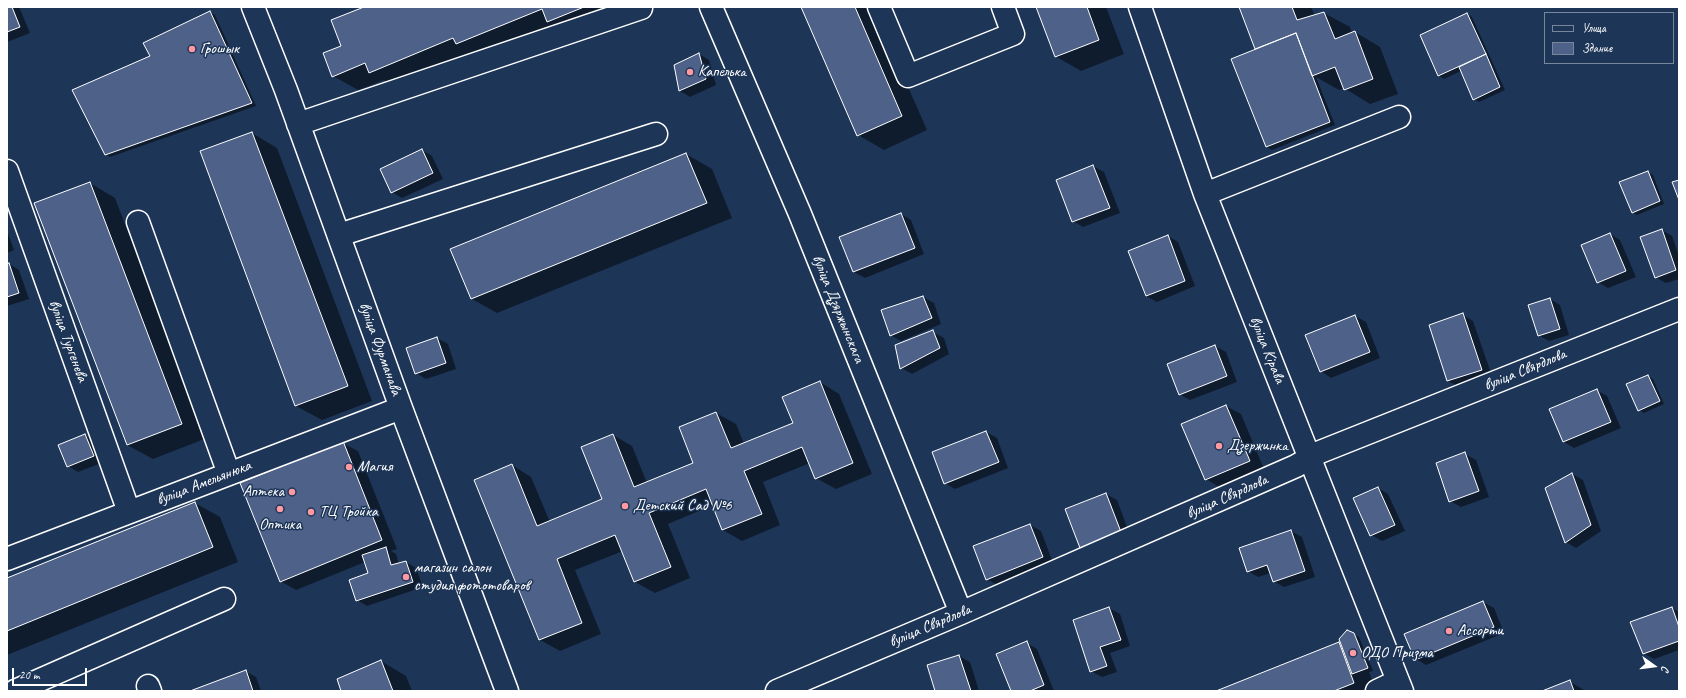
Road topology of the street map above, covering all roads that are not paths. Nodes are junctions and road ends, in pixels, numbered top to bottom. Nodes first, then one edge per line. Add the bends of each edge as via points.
1 (253, 7) edge
2 (711, 7) edge
3 (879, 7) edge
4 (1003, 7) edge
5 (1140, 7) edge
6 (642, 8) edge
7 (1399, 117) dead end
8 (298, 124) junction
9 (656, 134) dead end
10 (7, 170) edge
11 (1205, 194) junction
12 (138, 222) dead end
13 (338, 235) junction
14 (1679, 309) edge
15 (401, 408) junction
16 (1309, 457) junction
17 (229, 474) junction
18 (129, 512) junction
19 (7, 559) edge
20 (224, 599) dead end
21 (961, 613) junction
22 (1400, 686) edge
23 (15, 691) edge
24 (507, 691) edge
25 (777, 691) edge
26 (1377, 691) edge

1 - 8 street, вуліца Фурманава
2 - 21 street, вуліца Дзяржынскага via 800,214
3 - 4 street via 908,76 1013,34
5 - 11 street, вуліца Кірава
6 - 8 street
7 - 11 street
8 - 13 street, вуліца Фурманава
9 - 13 street
10 - 18 street, вуліца Тургенева
11 - 16 street, вуліца Кірава
12 - 17 street
13 - 15 street, вуліца Фурманава
14 - 16 street, вуліца Свярдлова
15 - 17 street, вуліца Амельянюка
15 - 24 street, вуліца Фурманава
16 - 21 street, вуліца Свярдлова via 1296,466
16 - 22 street, вуліца Кірава
17 - 18 street, вуліца Амельянюка
18 - 19 street, вуліца Амельянюка
20 - 23 street
21 - 25 street, вуліца Свярдлова
22 - 26 street

